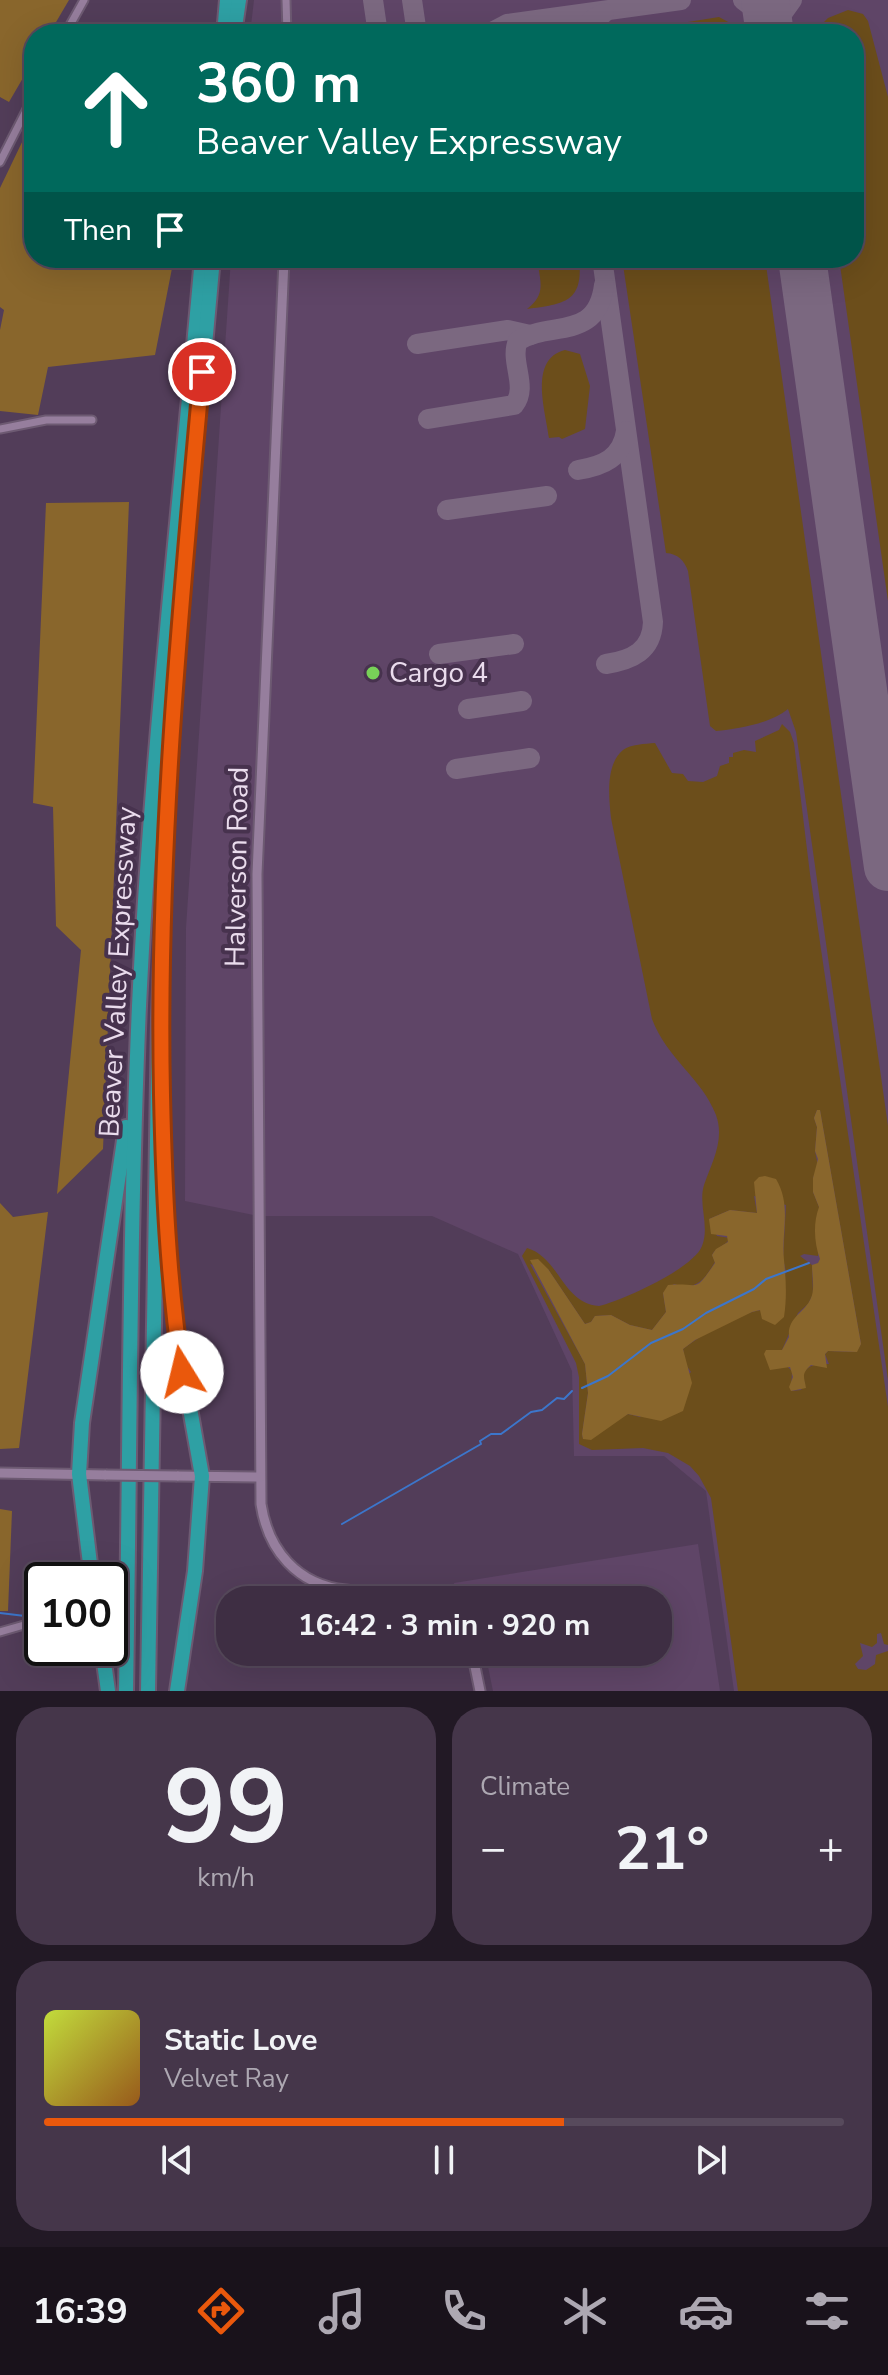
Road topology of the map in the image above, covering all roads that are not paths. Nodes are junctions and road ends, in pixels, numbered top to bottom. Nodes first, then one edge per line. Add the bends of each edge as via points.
1 (84, 0) edge
2 (227, 0) edge
3 (239, 0) edge
4 (286, 0) edge
5 (71, 24) edge
6 (225, 24) edge
7 (237, 24) edge
8 (287, 24) edge
9 (24, 115) edge
10 (0, 162) edge
11 (201, 268) edge
12 (212, 268) edge
13 (284, 268) edge
14 (92, 420) dead end
15 (0, 429) edge
16 (160, 978) junction
17 (139, 1003) junction
18 (0, 1473) edge
19 (79, 1474) junction
20 (202, 1476) junction
21 (260, 1477) junction
22 (90, 1562) edge
23 (330, 1586) edge
24 (24, 1625) edge
25 (0, 1632) edge
26 (105, 1666) edge
27 (475, 1666) edge
28 (108, 1691) edge
29 (126, 1691) edge
30 (148, 1691) edge
31 (177, 1691) edge
32 (480, 1691) edge

1 - 5 street
2 - 6 highway
3 - 7 highway
4 - 8 street
9 - 10 street
11 - 17 highway, Beaver Valley Expressway
12 - 16 highway, Beaver Valley Expressway via 173,693
13 - 21 street, Halverson Road via 257,860
14 - 15 street via 47,420
16 - 20 highway via 169,1277
16 - 30 highway, Beaver Valley Expressway
17 - 19 highway via 123,1158 88,1369
17 - 29 highway, Beaver Valley Expressway
18 - 19 street
19 - 20 street, bridge
19 - 22 highway
20 - 21 street
20 - 31 highway via 195,1571
21 - 23 street, Halverson Road via 266,1528 279,1554 296,1571
24 - 25 street
26 - 28 highway
27 - 32 street

